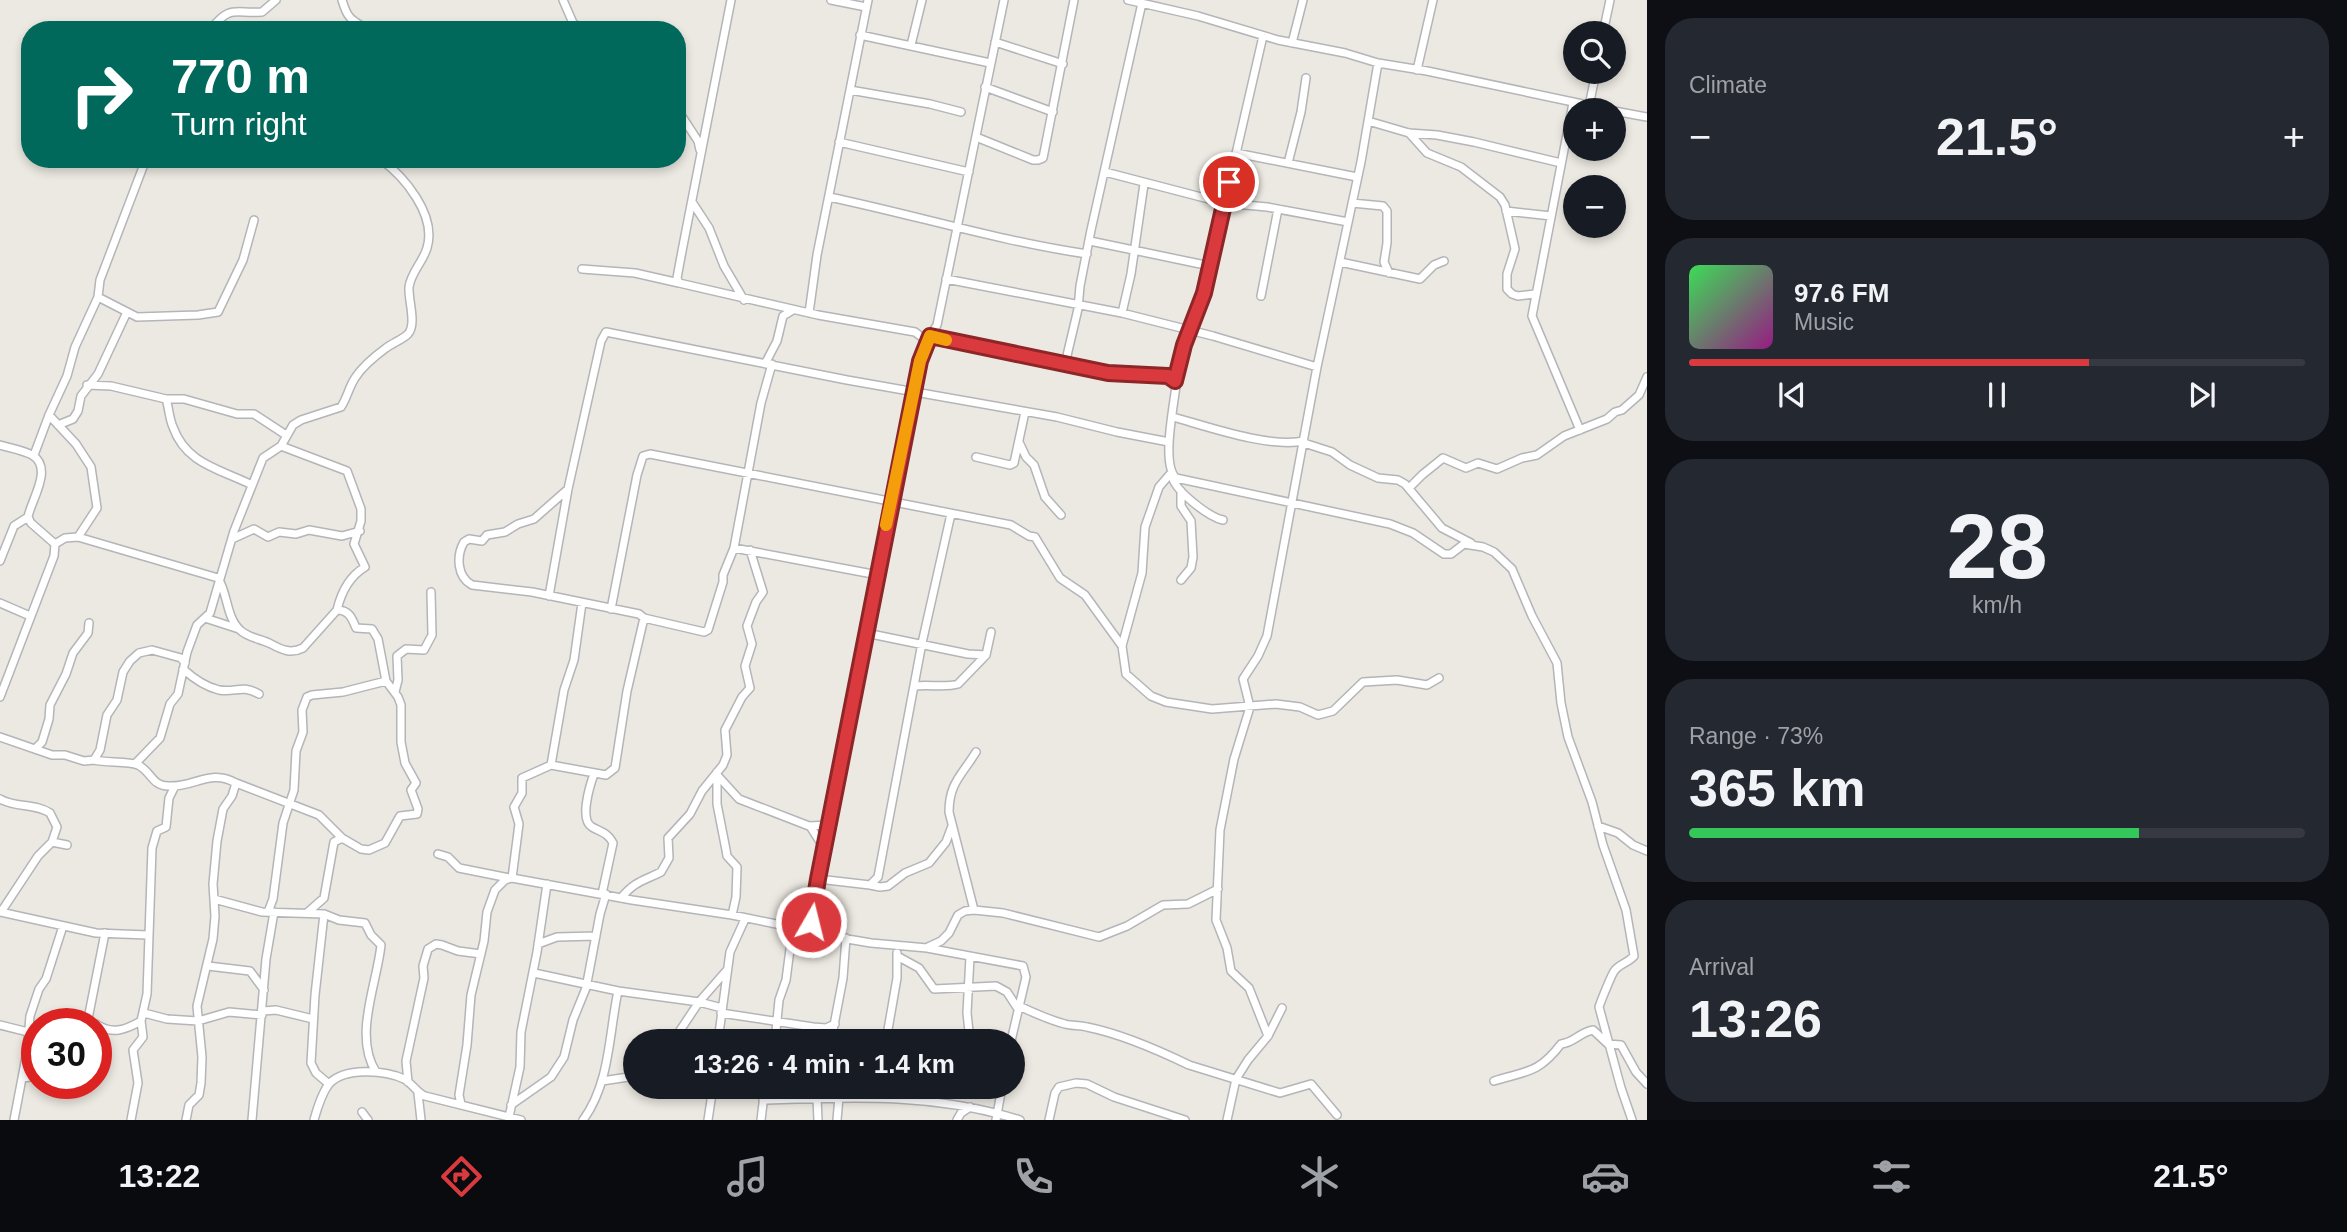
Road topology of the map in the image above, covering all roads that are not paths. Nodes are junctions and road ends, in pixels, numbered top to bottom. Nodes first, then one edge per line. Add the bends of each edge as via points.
1 (276, 0) edge
2 (342, 0) edge
3 (563, 0) edge
4 (731, 0) edge
5 (831, 0) edge
6 (922, 0) edge
7 (1004, 0) edge
8 (1074, 0) edge
9 (1128, 0) edge
10 (1303, 0) edge
11 (1433, 0) edge
12 (1610, 0) edge
13 (1142, 3) junction
14 (867, 4) edge
15 (218, 21) edge
16 (351, 21) edge
17 (572, 21) edge
18 (1606, 21) edge
19 (860, 35) junction
20 (1263, 36) junction
21 (995, 42) junction
22 (1292, 43) junction
23 (911, 45) junction
24 (990, 63) junction
25 (1378, 63) junction
26 (1063, 64) junction
27 (1418, 70) junction
28 (1306, 78) dead end
29 (985, 87) junction
30 (850, 90) junction
31 (1563, 101) edge
32 (961, 112) dead end
33 (1053, 112) junction
34 (1626, 113) edge
35 (1647, 117) edge
36 (1368, 121) junction
37 (686, 123) edge
38 (1409, 133) junction
39 (976, 137) junction
40 (839, 142) junction
41 (1236, 153) junction
42 (1563, 153) edge
43 (702, 154) junction
44 (1288, 163) junction
45 (1561, 163) junction
46 (143, 168) edge
47 (394, 168) edge
48 (970, 172) junction
49 (1105, 172) junction
50 (1357, 177) junction
51 (1144, 184) junction
52 (829, 197) junction
53 (692, 202) junction
54 (1224, 203) junction
55 (1352, 203) junction
56 (1278, 209) junction
57 (1506, 211) junction
58 (1551, 216) junction
59 (254, 220) dead end
60 (1348, 222) junction
61 (958, 228) junction
62 (1090, 241) junction
63 (1134, 251) junction
64 (1087, 254) junction
65 (1444, 261) dead end
66 (1340, 262) junction
67 (1210, 266) junction
68 (582, 269) dead end
69 (1389, 273) junction
70 (946, 279) junction
71 (678, 283) junction
72 (1535, 294) junction
73 (1261, 296) dead end
74 (98, 297) junction
75 (744, 300) junction
76 (1078, 304) junction
77 (794, 310) junction
78 (127, 312) junction
79 (809, 313) junction
80 (1122, 313) junction
81 (1188, 331) junction
82 (929, 339) junction
83 (769, 363) junction
84 (1065, 364) junction
85 (1317, 367) junction
86 (1647, 377) edge
87 (1175, 381) junction
88 (87, 385) junction
89 (914, 391) junction
90 (166, 399) junction
91 (1025, 412) junction
92 (48, 415) junction
93 (1173, 417) junction
94 (58, 425) junction
95 (1580, 429) junction
96 (286, 435) junction
97 (1019, 442) junction
98 (1169, 442) junction
99 (1304, 442) junction
100 (0, 445) edge
101 (281, 446) junction
102 (34, 456) junction
103 (976, 457) dead end
104 (747, 472) junction
105 (1172, 474) junction
106 (252, 485) junction
107 (1410, 488) junction
108 (568, 489) junction
109 (1181, 491) junction
110 (891, 502) junction
111 (1291, 504) junction
112 (951, 514) junction
113 (1061, 515) dead end
114 (28, 517) junction
115 (1223, 520) dead end
116 (0, 529) edge
117 (360, 531) junction
118 (11, 532) junction
119 (78, 537) junction
120 (232, 539) junction
121 (55, 544) junction
122 (1474, 545) junction
123 (734, 548) junction
124 (750, 551) junction
125 (0, 561) edge
126 (878, 575) junction
127 (218, 578) junction
128 (1181, 580) dead end
129 (431, 592) dead end
130 (549, 596) junction
131 (0, 603) edge
132 (582, 603) junction
133 (611, 608) junction
134 (337, 610) junction
135 (30, 616) junction
136 (205, 618) junction
137 (644, 618) junction
138 (89, 623) dead end
139 (239, 629) junction
140 (991, 632) dead end
141 (866, 633) junction
142 (922, 643) junction
143 (1122, 646) junction
144 (986, 654) junction
145 (184, 666) junction
146 (1439, 678) dead end
147 (386, 681) junction
148 (915, 686) junction
149 (395, 692) junction
150 (259, 694) dead end
151 (0, 698) edge
152 (1250, 707) junction
153 (0, 737) edge
154 (35, 749) junction
155 (976, 752) dead end
156 (94, 760) junction
157 (135, 764) junction
158 (551, 765) junction
159 (594, 774) junction
160 (718, 774) junction
161 (236, 783) junction
162 (175, 786) junction
163 (0, 799) edge
164 (290, 804) junction
165 (829, 825) junction
166 (952, 825) junction
167 (809, 826) junction
168 (1598, 826) junction
169 (342, 838) junction
170 (52, 842) junction
171 (67, 845) dead end
172 (824, 848) junction
173 (1647, 851) edge
174 (438, 853) dead end
175 (510, 878) junction
176 (818, 879) junction
177 (547, 884) junction
178 (870, 885) junction
179 (1218, 889) junction
180 (604, 894) junction
181 (621, 898) junction
182 (214, 899) junction
183 (974, 910) junction
184 (1, 912) edge
185 (271, 912) junction
186 (308, 912) junction
187 (324, 914) junction
188 (732, 915) junction
189 (744, 919) junction
190 (63, 926) junction
191 (793, 926) junction
192 (811, 931) junction
193 (106, 933) junction
194 (148, 935) junction
195 (596, 936) junction
196 (846, 938) junction
197 (538, 944) junction
198 (889, 945) junction
199 (927, 948) junction
200 (481, 954) junction
201 (897, 956) junction
202 (970, 957) junction
203 (208, 966) junction
204 (727, 970) junction
205 (534, 973) junction
206 (587, 984) junction
207 (967, 988) junction
208 (264, 990) junction
209 (618, 991) junction
210 (699, 1002) junction
211 (1019, 1007) junction
212 (33, 1008) edge
213 (90, 1008) edge
214 (1282, 1008) dead end
215 (722, 1010) junction
216 (262, 1013) junction
217 (142, 1017) junction
218 (313, 1019) junction
219 (198, 1021) junction
220 (777, 1021) junction
221 (0, 1024) edge
222 (835, 1024) junction
223 (681, 1029) edge
224 (720, 1029) edge
225 (776, 1029) edge
226 (834, 1029) edge
227 (887, 1029) edge
228 (969, 1029) edge
229 (1014, 1029) edge
230 (21, 1030) edge
231 (112, 1031) edge
232 (1268, 1036) junction
233 (1608, 1044) junction
234 (376, 1072) junction
235 (623, 1078) edge
236 (1237, 1079) junction
237 (602, 1081) junction
238 (1494, 1081) dead end
239 (409, 1082) junction
240 (329, 1084) junction
241 (1647, 1084) edge
242 (21, 1087) edge
243 (418, 1093) junction
244 (711, 1099) edge
245 (792, 1099) edge
246 (820, 1099) edge
247 (839, 1099) edge
248 (896, 1099) edge
249 (1002, 1099) edge
250 (763, 1100) joint
251 (461, 1104) junction
252 (511, 1105) junction
253 (593, 1107) junction
254 (970, 1107) junction
255 (486, 1111) junction
256 (362, 1112) dead end
257 (1337, 1115) dead end
258 (509, 1117) junction
259 (1001, 1117) edge
260 (14, 1120) edge
261 (131, 1120) edge
262 (186, 1120) edge
263 (252, 1120) edge
264 (314, 1120) edge
265 (368, 1120) edge
266 (421, 1120) edge
267 (481, 1120) edge
268 (521, 1120) edge
269 (583, 1120) edge
270 (593, 1120) edge
271 (708, 1120) edge
272 (761, 1120) edge
273 (818, 1120) edge
274 (837, 1120) edge
275 (957, 1120) edge
276 (1020, 1120) edge
277 (1049, 1120) edge
278 (1185, 1120) edge
279 (1227, 1120) edge
280 (1632, 1120) edge

1 - 15 street via 262,12 234,11
2 - 16 street
3 - 17 street
4 - 43 street
5 - 14 street
6 - 23 street
7 - 21 street
8 - 26 street
9 - 13 street
10 - 22 street
11 - 27 street
12 - 18 street
13 - 20 street
13 - 49 street
14 - 19 street
19 - 23 street
19 - 30 street
20 - 22 street
20 - 41 street
21 - 24 street
21 - 26 street
22 - 25 street
23 - 24 street
24 - 29 street
25 - 27 street
25 - 36 street
26 - 33 street
27 - 31 street
28 - 44 street
29 - 33 street
29 - 39 street
30 - 32 street
30 - 40 street
33 - 39 street via 1045,153 1038,160
34 - 35 street
36 - 38 street
36 - 50 street
37 - 43 street
38 - 45 street
38 - 57 street via 1427,153 1461,167 1483,183 1500,197
39 - 48 street
40 - 48 street
40 - 52 street
41 - 44 street
41 - 54 street
42 - 45 street
43 - 53 street
44 - 50 street
45 - 58 street
46 - 74 street via 100,280
47 - 96 street via 416,196 429,238 410,279 412,327 354,379 341,407 301,420
48 - 61 street
49 - 51 street
49 - 62 street
50 - 55 street
51 - 54 street
51 - 63 street
52 - 61 street
52 - 79 street
53 - 71 street
53 - 75 street
54 - 56 street
54 - 67 street
55 - 60 street
55 - 69 street via 1383,206 1387,211 1384,262
56 - 60 street
56 - 73 street
57 - 58 street
57 - 72 street via 1515,248 1507,289 1518,296
58 - 72 street
59 - 78 street via 243,260 218,312 137,317
60 - 66 street
61 - 64 street
61 - 70 street
62 - 63 street
62 - 64 street
63 - 67 street
63 - 80 street
64 - 76 street
65 - 69 street via 1422,279
66 - 69 street
66 - 85 street
67 - 81 street
68 - 71 street via 635,273
70 - 76 street
70 - 82 street via 937,325
71 - 75 street
72 - 95 street via 1532,316
74 - 78 street
74 - 92 street
75 - 77 street
76 - 80 street
76 - 84 street
77 - 79 street
77 - 83 street via 783,316
78 - 88 street via 98,374
79 - 82 street via 915,332
80 - 81 street
81 - 85 street
81 - 87 street
82 - 84 street
82 - 89 street
83 - 89 street
83 - 104 street
83 - 108 street via 606,332
84 - 87 street via 1108,373 1168,376
85 - 99 street
86 - 95 street via 1634,401 1607,419
87 - 93 street
88 - 90 street
88 - 94 street via 73,419
89 - 91 street
89 - 110 street
90 - 96 street via 254,414
90 - 106 street via 172,426 189,455
91 - 97 street
91 - 98 street
92 - 94 street
92 - 102 street
93 - 98 street
93 - 99 street via 1242,437
94 - 119 street via 91,467 97,508
95 - 107 street via 1536,455 1497,469 1478,464 1466,468 1443,458
96 - 101 street
97 - 103 street via 1016,460 1010,465
97 - 113 street via 1034,465 1045,498
98 - 105 street
99 - 107 street via 1378,478 1398,480
99 - 111 street
100 - 102 street
101 - 106 street via 263,458
101 - 117 street via 347,471 361,509
102 - 114 street via 42,475
104 - 110 street
104 - 123 street
104 - 133 street via 642,456
105 - 109 street
105 - 111 street via 1179,480
105 - 143 street via 1159,487 1145,527 1142,573
106 - 120 street
107 - 122 street via 1442,528
108 - 130 street
108 - 130 street via 534,519 487,535 482,541 464,542 458,556 465,581
109 - 115 street
109 - 128 street via 1181,506 1191,521 1193,557
110 - 112 street
110 - 126 street
111 - 122 street via 1390,524 1444,554 1464,544
111 - 152 street via 1267,636 1243,679
112 - 142 street
112 - 143 street via 1011,525 1035,537 1060,578 1085,596
114 - 118 street
114 - 121 street
116 - 118 street
117 - 120 street via 342,536 309,530 268,537 254,529
117 - 134 street via 354,544 365,567 345,587
118 - 125 street
119 - 121 street
119 - 127 street
120 - 127 street
121 - 135 street
122 - 168 street via 1494,552 1512,569 1558,663 1560,704 1568,737
123 - 124 street
123 - 137 street via 708,629 704,632
124 - 126 street
124 - 160 street via 763,587 747,626 752,644 745,666 750,688 725,730 727,755
126 - 141 street
127 - 136 street
127 - 139 street
129 - 149 street via 430,641 424,650 406,649 397,656
130 - 132 street
131 - 135 street
132 - 133 street
132 - 158 street
133 - 137 street
134 - 139 street via 297,651 276,648
134 - 147 street via 350,614 356,628 374,631
135 - 151 street
136 - 139 street
136 - 145 street via 197,625
137 - 159 street via 615,768 606,775
138 - 154 street via 50,705 42,742
140 - 144 street
141 - 142 street
141 - 165 street
142 - 144 street
142 - 148 street
143 - 152 street via 1126,674 1151,696 1197,708
144 - 148 street via 953,686
145 - 150 street via 195,679 214,689 243,688
145 - 156 street via 181,659 152,649 130,661
145 - 157 street via 160,738
146 - 152 street via 1427,685 1397,680 1363,682 1333,711 1318,715 1276,704
147 - 149 street
147 - 164 street via 307,697
148 - 178 street via 878,877
149 - 169 street via 401,705 401,742 415,783 411,790 417,814 400,816 386,843 369,850
152 - 179 street via 1227,788 1218,844
153 - 154 street
154 - 156 street
155 - 166 street via 950,792
156 - 157 street
157 - 162 street via 154,782
158 - 159 street
158 - 175 street via 522,778 522,793 514,807 519,824
159 - 180 street via 587,825 610,836 613,843
160 - 167 street via 739,799
160 - 181 street via 668,838 669,858 662,872 643,878
160 - 188 street via 716,804 727,856 737,867
161 - 162 street via 217,776
161 - 164 street
161 - 182 street via 223,809
162 - 194 street via 166,827 157,831 152,848
163 - 170 street via 50,813 57,827
164 - 169 street via 318,815
164 - 185 street via 281,831
165 - 167 street
165 - 172 street
166 - 178 street via 946,842 929,863 888,886
166 - 183 street
167 - 172 street
168 - 173 street
168 - 233 street via 1635,953 1610,976 1600,1002
169 - 186 street via 334,842 324,898
170 - 171 street
170 - 184 street
172 - 176 street
174 - 175 street via 459,868
175 - 177 street
175 - 200 street via 491,899
176 - 178 street
176 - 192 street
177 - 180 street
177 - 197 street
179 - 183 street via 1188,904 1163,905 1099,937
179 - 232 street via 1216,920 1228,965 1249,989
180 - 181 street
180 - 195 street
181 - 188 street
182 - 185 street
182 - 203 street
183 - 199 street via 958,915 941,941
184 - 190 street
185 - 186 street
185 - 208 street
186 - 187 street
187 - 218 street
187 - 234 street via 365,923 381,945 366,1051
188 - 189 street
189 - 191 street
189 - 204 street
190 - 193 street
190 - 212 street
191 - 192 street
191 - 220 street
192 - 196 street
193 - 194 street
193 - 213 street
194 - 217 street
195 - 197 street via 557,937
195 - 206 street
196 - 198 street
196 - 222 street
197 - 205 street
198 - 199 street
198 - 201 street
199 - 202 street
200 - 239 street via 436,944 428,949 406,1060
200 - 251 street via 471,995
201 - 207 street via 919,968 934,989
201 - 227 street
202 - 207 street
202 - 211 street via 1023,966 1026,977
203 - 208 street via 250,971
203 - 219 street via 200,989
204 - 210 street
204 - 215 street
205 - 206 street
205 - 252 street
206 - 209 street
206 - 252 street via 567,1048 551,1077
207 - 211 street via 996,986
207 - 228 street
208 - 216 street
209 - 210 street
209 - 237 street
210 - 215 street
210 - 223 street
211 - 229 street
211 - 236 street
214 - 232 street
215 - 220 street
215 - 224 street
216 - 218 street via 286,1012
216 - 219 street via 229,1012
216 - 263 street
217 - 219 street
217 - 231 street
217 - 261 street via 143,1037 133,1050 138,1083
218 - 240 street via 311,1063
219 - 262 street via 201,1083
220 - 222 street via 826,1028
220 - 225 street
221 - 230 street
222 - 226 street
232 - 236 street
233 - 238 street via 1595,1030 1583,1032 1573,1042 1561,1044 1536,1070
233 - 241 street via 1621,1045
233 - 280 street
234 - 239 street
234 - 240 street via 341,1076
235 - 237 street
236 - 257 street via 1280,1093 1311,1084
236 - 279 street
237 - 253 street
239 - 243 street
240 - 264 street
242 - 260 street
243 - 251 street
243 - 266 street
244 - 271 street
245 - 250 street
246 - 273 street
247 - 274 street
248 - 254 street
249 - 259 street
250 - 272 street
251 - 255 street
252 - 258 street
253 - 269 street
253 - 270 street
254 - 259 street
254 - 275 street
255 - 258 street
255 - 267 street
256 - 265 street
258 - 268 street
259 - 276 street
277 - 278 street via 1059,1087 1076,1083

